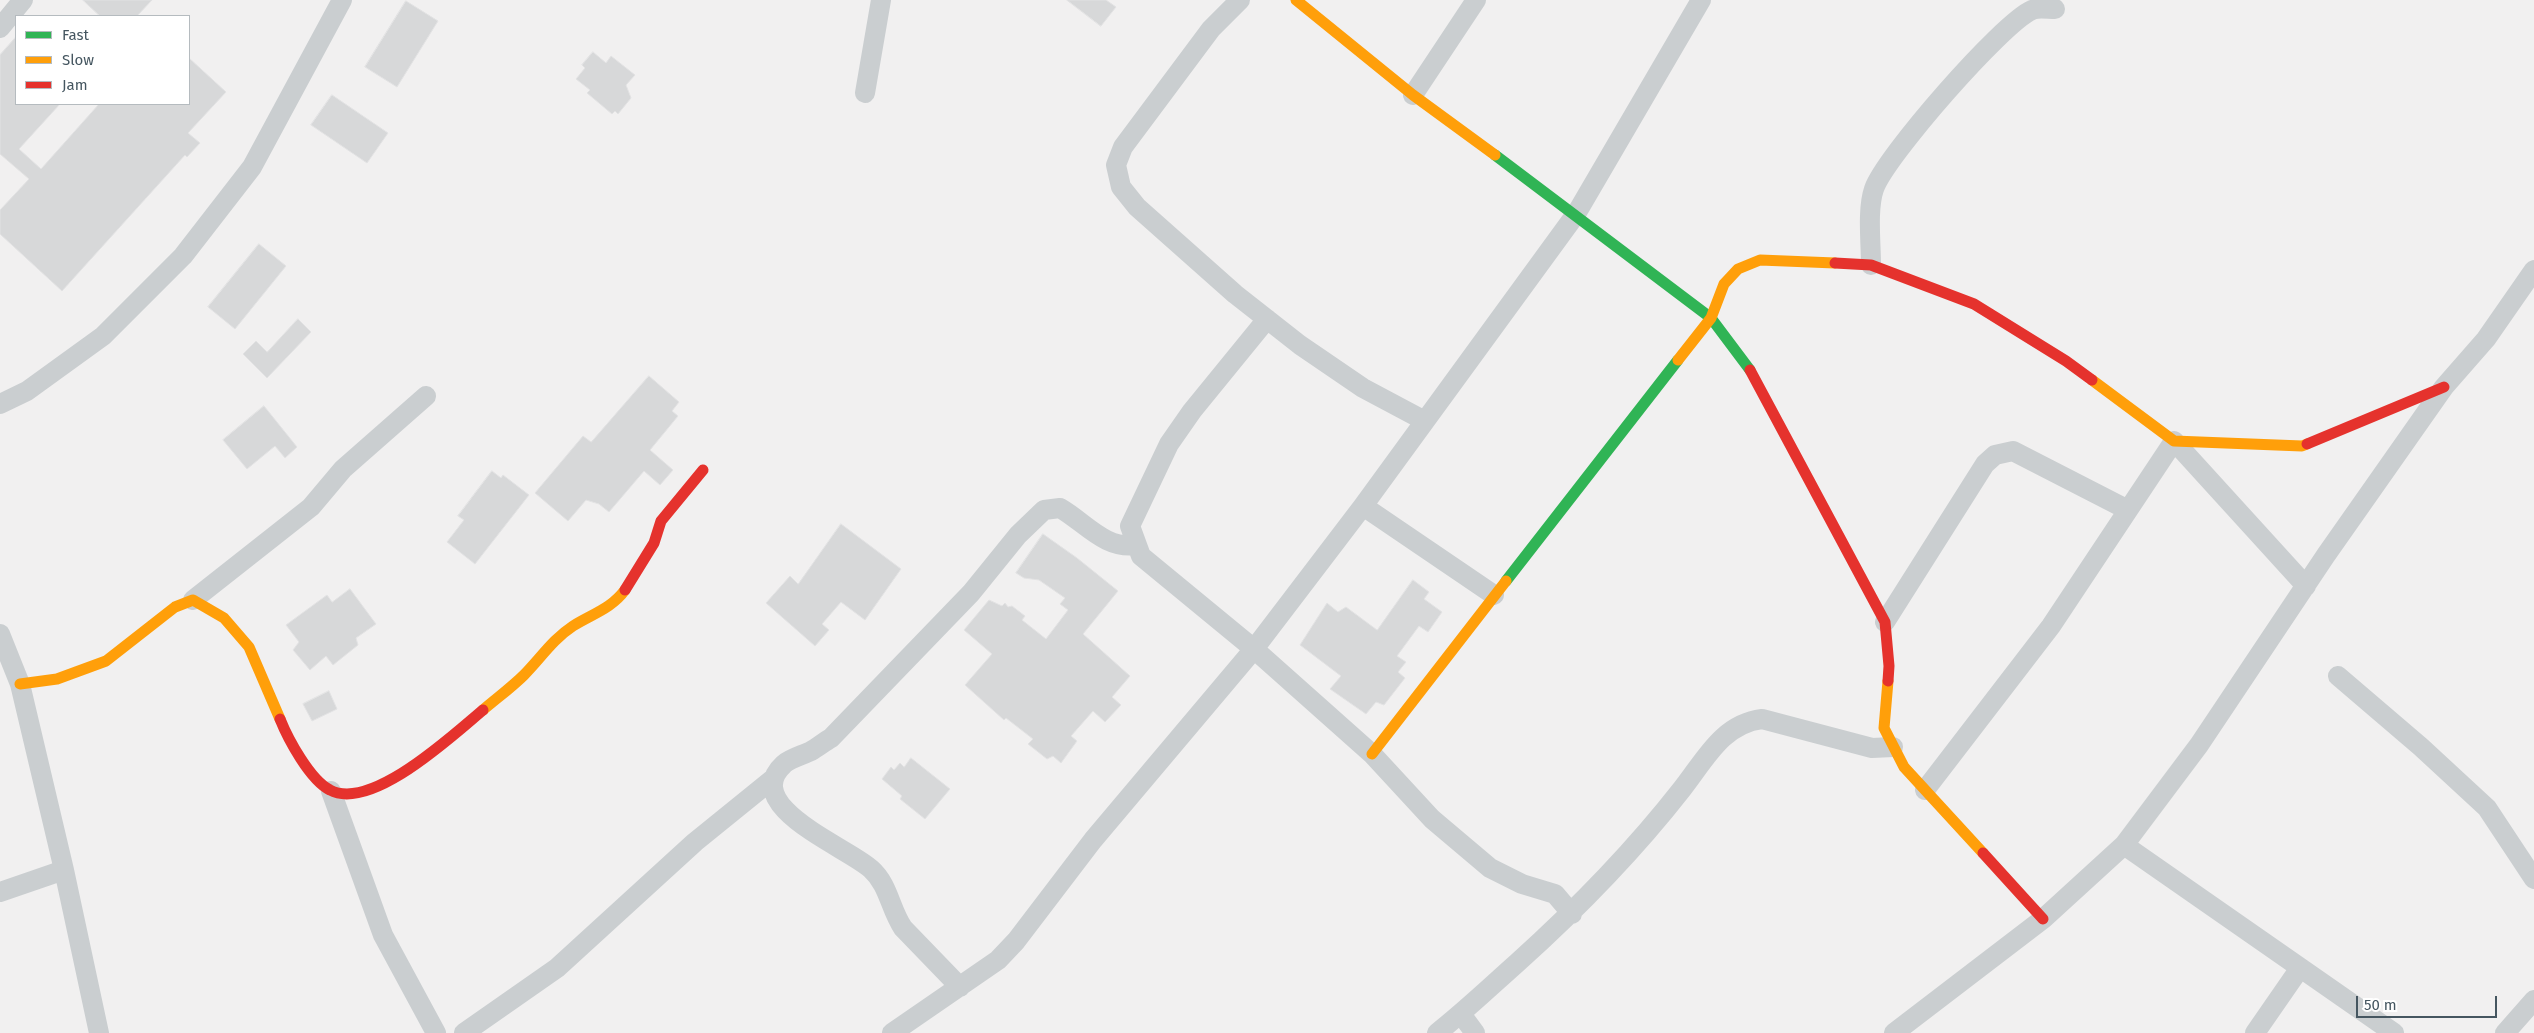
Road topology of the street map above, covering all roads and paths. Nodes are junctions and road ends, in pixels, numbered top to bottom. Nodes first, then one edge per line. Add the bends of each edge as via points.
1 (23, 0) edge
2 (342, 0) edge
3 (881, 0) edge
4 (1240, 0) edge
5 (1296, 0) edge
6 (1476, 0) edge
7 (1701, 0) edge
8 (2055, 9) dead end
9 (0, 28) edge
10 (865, 93) dead end
11 (1412, 95) junction
12 (1576, 214) junction
13 (1871, 265) junction
14 (2534, 270) edge
15 (1711, 318) junction
16 (1267, 319) junction
17 (2444, 387) junction
18 (426, 396) dead end
19 (0, 404) edge
20 (1425, 421) junction
21 (2174, 441) junction
22 (703, 470) dead end
23 (1363, 506) junction
24 (2128, 510) junction
25 (1137, 545) junction
26 (2306, 586) junction
27 (1494, 595) junction
28 (193, 600) junction
29 (1885, 622) junction
30 (0, 634) edge
31 (1254, 649) junction
32 (2338, 676) dead end
33 (20, 684) junction
34 (1894, 747) junction
35 (1372, 754) junction
36 (774, 778) junction
37 (1925, 790) junction
38 (331, 791) junction
39 (2124, 845) junction
40 (64, 870) junction
41 (2534, 879) edge
42 (0, 892) edge
43 (1572, 914) junction
44 (2043, 919) junction
45 (2300, 968) junction
46 (960, 987) junction
47 (2534, 1000) edge
48 (1461, 1014) junction
49 (899, 1031) edge
50 (99, 1033) edge
51 (436, 1033) edge
52 (464, 1033) edge
53 (1437, 1033) edge
54 (1475, 1033) edge
55 (1894, 1033) edge
56 (2255, 1033) edge
57 (2394, 1033) edge
58 (2505, 1033) edge

1 - 9 street
2 - 19 street via 252,167 183,256 103,336 27,391
3 - 10 street
4 - 16 street via 1211,29 1123,147 1116,166 1121,187 1137,207
5 - 11 street
6 - 11 street
7 - 12 street
8 - 13 street via 2034,9 2016,21 1941,98 1888,163 1874,190
11 - 12 street
12 - 15 street
12 - 20 street
13 - 15 street via 1760,260 1738,269 1724,284
13 - 21 street via 1974,304 2066,361
14 - 17 street via 2486,339
15 - 27 street
15 - 29 street via 1752,373
16 - 20 street via 1363,388
16 - 25 street via 1169,444 1130,526
17 - 21 street via 2302,446
17 - 26 street
18 - 28 street via 343,468 311,507
20 - 23 street
21 - 24 street
21 - 26 street
22 - 38 street via 662,521 644,562 618,600 573,626 551,644 524,675 401,776 358,795
23 - 27 street
23 - 31 street
24 - 29 street via 2013,451 1995,455 1985,464
24 - 37 street via 2051,626
25 - 31 street via 1141,556
25 - 36 street via 1121,547 1110,543 1060,508 1044,510 1018,535 971,593 831,738 785,763
26 - 39 street via 2199,744
27 - 35 street
28 - 33 street via 175,607 106,660 57,679
28 - 38 street via 224,618 249,647 286,733 317,780
29 - 34 street via 1889,666 1884,728
30 - 33 street
31 - 35 street
31 - 46 street via 1093,840 1016,941 998,960
32 - 41 street via 2422,747 2486,808
33 - 40 street
34 - 37 street via 1904,767
34 - 43 street via 1872,748 1762,719 1736,726 1722,737 1650,831
35 - 43 street via 1432,819 1490,868 1522,884 1555,894
36 - 46 street via 775,796 790,815 870,867 883,883 903,928
36 - 52 street via 695,842 557,968
37 - 44 street
38 - 51 street via 383,935
39 - 44 street
39 - 45 street
40 - 42 street
40 - 50 street
43 - 48 street
44 - 55 street
45 - 56 street
45 - 57 street
46 - 49 street
47 - 58 street
48 - 53 street
48 - 54 street

